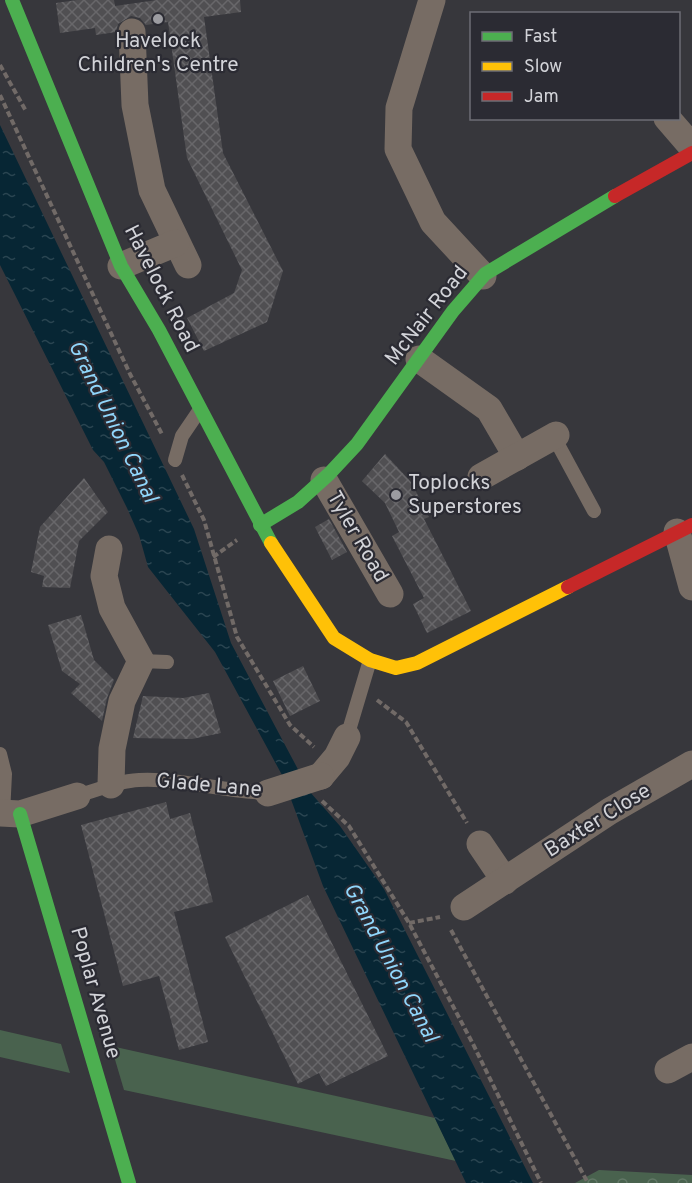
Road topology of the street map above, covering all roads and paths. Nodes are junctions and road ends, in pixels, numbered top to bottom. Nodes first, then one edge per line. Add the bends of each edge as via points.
1 (12, 0) edge
2 (432, 0) edge
3 (132, 32) dead end
4 (0, 95) edge
5 (669, 120) edge
6 (692, 147) edge
7 (692, 153) edge
8 (121, 267) junction
9 (483, 276) junction
10 (418, 359) junction
11 (199, 411) junction
12 (555, 436) joint
13 (517, 457) junction
14 (175, 460) junction
15 (481, 477) dead end
16 (324, 480) junction
17 (594, 511) dead end
18 (260, 525) junction
19 (685, 528) edge
20 (109, 549) dead end
21 (692, 587) edge
22 (390, 594) dead end
23 (370, 660) junction
24 (362, 689) junction
25 (347, 737) joint
26 (308, 744) dead end
27 (0, 754) edge
28 (692, 764) edge
29 (111, 785) junction
30 (319, 786) junction
31 (268, 793) joint
32 (77, 796) joint
33 (8, 814) edge
34 (480, 844) joint
35 (505, 881) junction
36 (453, 916) junction
37 (409, 923) junction
38 (692, 1057) edge
39 (668, 1070) dead end
40 (129, 1183) edge
41 (541, 1183) edge
42 (588, 1183) edge

1 - 8 street, Havelock Road
2 - 9 street via 399,108 398,149 433,222
3 - 8 street via 135,105 152,190 182,254
4 - 14 path via 129,374
5 - 6 street
7 - 9 street, McNair Road
8 - 11 street, Havelock Road via 159,330
9 - 10 street, McNair Road
10 - 13 street via 489,409
10 - 16 street, McNair Road via 357,448
11 - 14 lane via 182,436
11 - 18 street, Havelock Road
12 - 13 street
12 - 17 lane
13 - 15 street
14 - 26 path via 204,520 237,637 290,725
16 - 18 street, McNair Road via 289,510
16 - 22 street, Tyler Road
18 - 23 street via 334,638
19 - 21 street
19 - 23 street via 417,663 396,668
20 - 29 street via 104,576 112,608 154,662 122,701 112,749
23 - 24 lane
24 - 25 lane
24 - 34 path via 406,722
25 - 30 street
27 - 33 lane
28 - 35 street, Baxter Close via 610,811
29 - 31 lane, Glade Lane via 137,780 170,781
29 - 32 lane, Glade Lane
30 - 31 street, Glade Lane, bridge
30 - 37 path via 349,826
32 - 33 street
33 - 40 street, Poplar Avenue
34 - 35 street
35 - 36 street, Baxter Close
36 - 37 path
36 - 42 path
37 - 41 path
38 - 39 street

